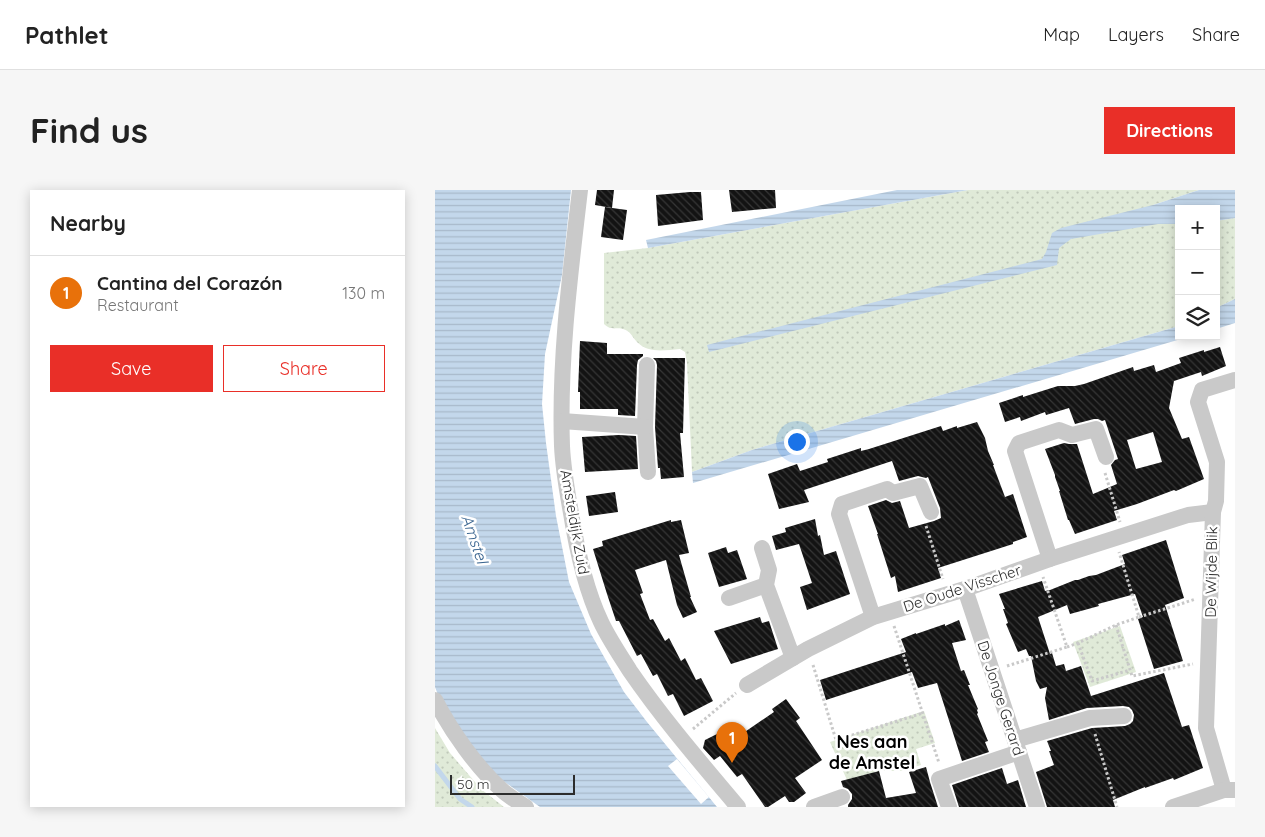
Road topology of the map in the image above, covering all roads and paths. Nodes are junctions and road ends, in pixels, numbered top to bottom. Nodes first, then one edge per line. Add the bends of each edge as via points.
1 (580, 190) edge
2 (647, 365) dead end
3 (1235, 380) edge
4 (562, 421) junction
5 (645, 427) junction
6 (1106, 457) joint
7 (648, 472) dead end
8 (931, 512) joint
9 (1213, 512) junction
10 (1120, 538) junction
11 (762, 548) dead end
12 (1045, 561) junction
13 (766, 585) junction
14 (965, 589) junction
15 (948, 594) junction
16 (1211, 595) junction
17 (729, 598) dead end
18 (891, 612) junction
19 (1139, 617) junction
20 (873, 618) junction
21 (1115, 625) junction
22 (1078, 643) junction
23 (1067, 647) junction
24 (808, 649) junction
25 (793, 658) junction
26 (1209, 662) junction
27 (992, 670) junction
28 (1130, 670) junction
29 (747, 685) joint
30 (435, 700) edge
31 (923, 713) junction
32 (1125, 716) dead end
33 (1090, 718) junction
34 (681, 739) junction
35 (1017, 746) junction
36 (944, 777) junction
37 (1230, 790) edge
38 (842, 797) dead end
39 (526, 807) edge
40 (738, 807) edge
41 (814, 807) edge
42 (949, 807) edge
43 (1037, 807) edge
44 (1117, 807) edge
45 (1173, 807) edge

1 - 4 street, Amsteldijk Zuid via 565,338
2 - 5 street
3 - 9 street, De Wijde Blik via 1202,390 1198,402 1217,462
4 - 5 street
4 - 34 street, Amsteldijk Zuid via 562,448 576,544 591,596 616,648 647,696
5 - 7 street
6 - 10 path via 1101,463
6 - 12 street via 1096,429 1072,435 1059,430 1019,442 1015,451
8 - 15 path via 924,520
8 - 20 street via 920,486 893,494 887,489 842,504 839,514
9 - 10 street, De Oude Visscher via 1188,515
9 - 16 street, De Wijde Blik
10 - 12 street, De Oude Visscher
10 - 19 path
11 - 13 street via 769,570
12 - 14 street, De Oude Visscher
12 - 23 path
13 - 17 street
13 - 25 street
14 - 15 street, De Oude Visscher
14 - 27 street, De Jonge Gerard
15 - 18 street, De Oude Visscher
16 - 19 path
16 - 26 street, De Wijde Blik
18 - 20 street, De Oude Visscher
18 - 31 path
19 - 21 path
20 - 24 street, De Oude Visscher
21 - 22 path
21 - 28 path
22 - 23 path
22 - 28 path via 1092,681
23 - 27 path
24 - 25 street, De Oude Visscher
24 - 31 path via 836,740
25 - 29 street, De Oude Visscher
26 - 28 path via 1132,676
26 - 37 street, De Wijde Blik via 1206,728
27 - 35 street, De Jonge Gerard
29 - 34 path
30 - 39 street via 446,721 481,768
31 - 36 path
32 - 33 street
33 - 35 street
33 - 44 path
34 - 40 street, Amsteldijk Zuid
35 - 36 street
35 - 43 street, De Jonge Gerard
36 - 42 street via 939,779
37 - 45 street
38 - 41 street

